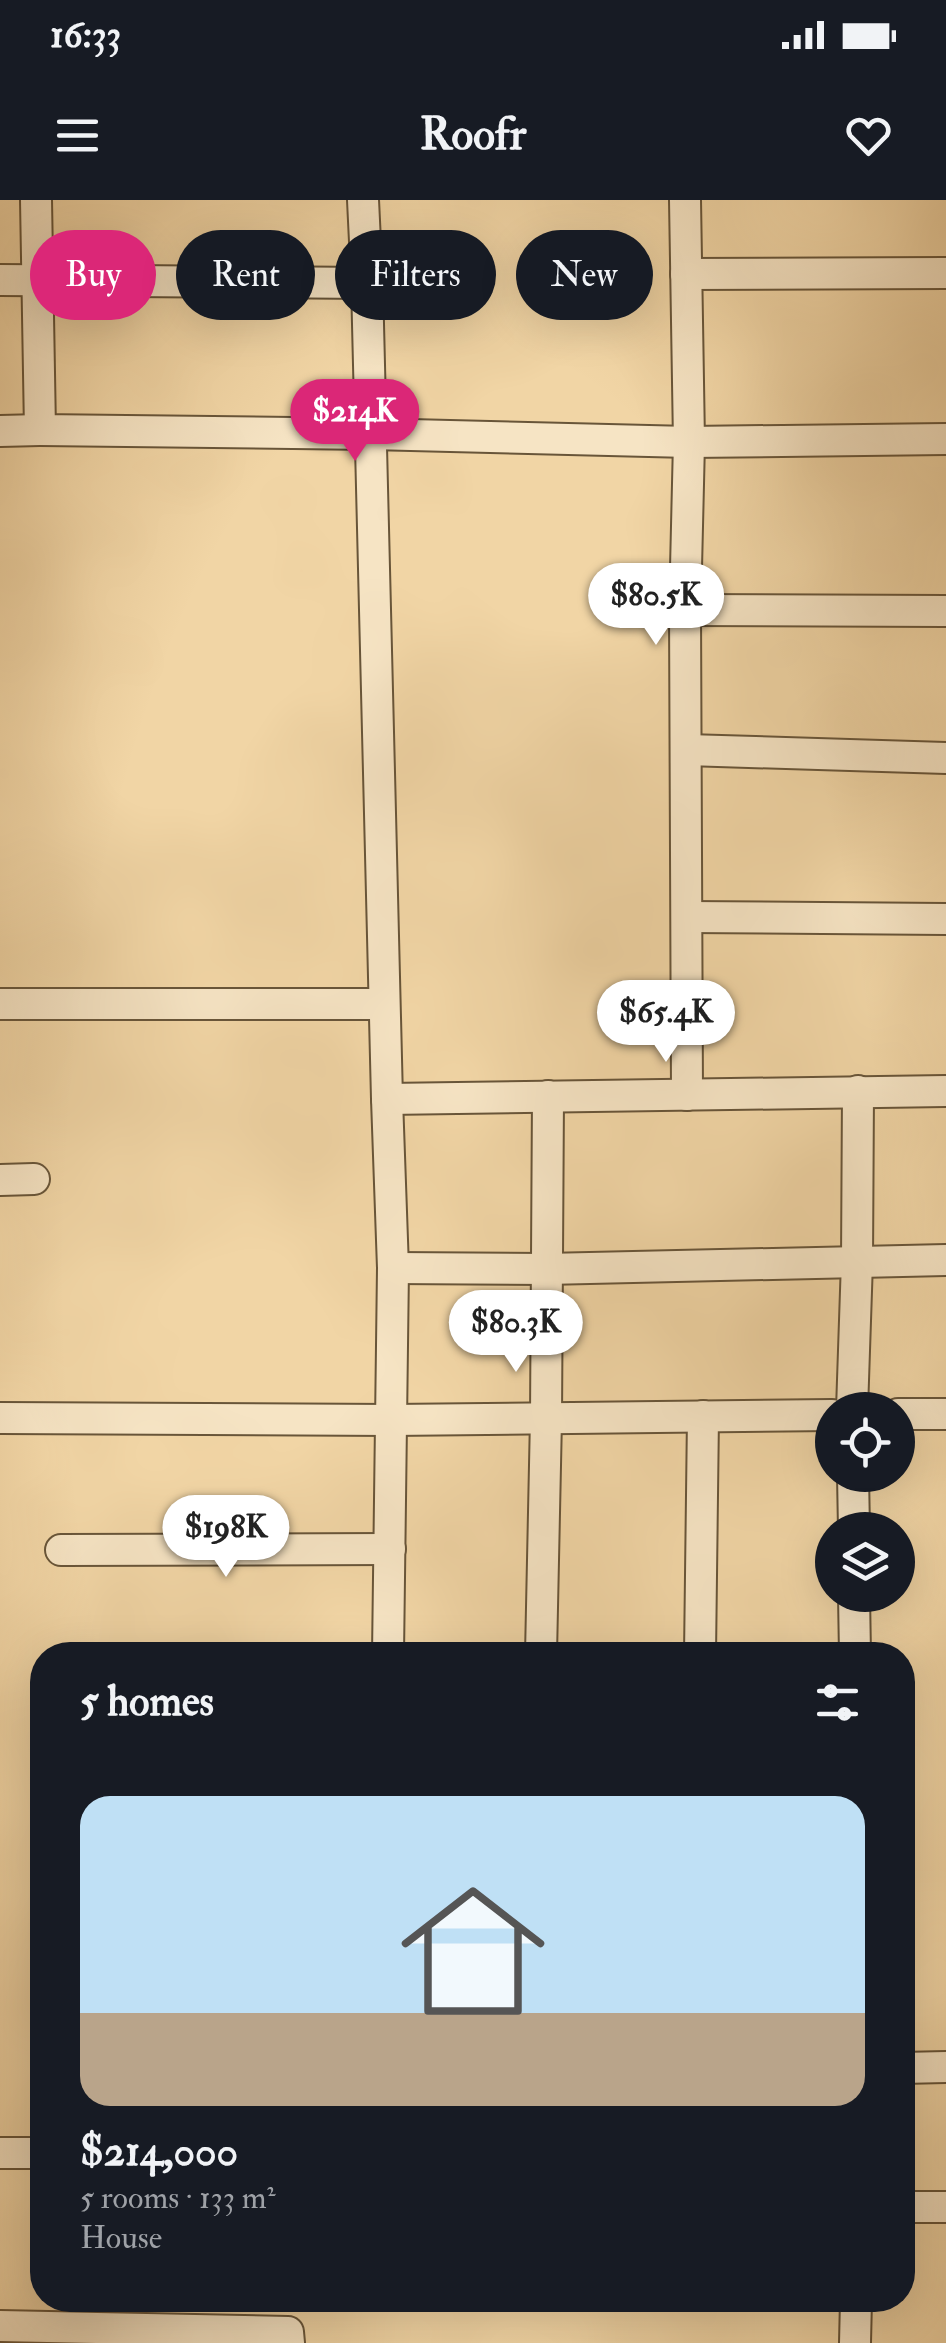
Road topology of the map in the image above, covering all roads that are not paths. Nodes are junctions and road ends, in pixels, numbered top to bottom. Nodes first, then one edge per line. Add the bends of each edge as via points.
1 (36, 200) edge
2 (362, 200) edge
3 (685, 200) edge
4 (36, 230) edge
5 (364, 230) edge
6 (946, 273) edge
7 (686, 274) junction
8 (0, 280) edge
9 (30, 280) edge
10 (156, 281) edge
11 (335, 283) edge
12 (37, 320) edge
13 (368, 320) edge
14 (40, 430) junction
15 (0, 431) edge
16 (370, 434) junction
17 (946, 439) edge
18 (689, 442) junction
19 (685, 610) junction
20 (946, 611) edge
21 (687, 750) junction
22 (946, 758) edge
23 (687, 917) junction
24 (946, 919) edge
25 (0, 1004) edge
26 (384, 1004) junction
27 (946, 1090) edge
28 (858, 1091) junction
29 (548, 1096) junction
30 (687, 1096) junction
31 (387, 1099) junction
32 (34, 1179) dead end
33 (0, 1180) edge
34 (946, 1260) edge
35 (857, 1262) junction
36 (394, 1268) junction
37 (546, 1269) junction
38 (853, 1392) edge
39 (915, 1414) edge
40 (946, 1414) edge
41 (815, 1415) edge
42 (704, 1416) junction
43 (0, 1418) edge
44 (546, 1418) junction
45 (392, 1420) junction
46 (62, 1550) dead end
47 (390, 1550) junction
48 (854, 1612) edge
49 (388, 1642) edge
50 (541, 1642) edge
51 (700, 1642) edge
52 (855, 1642) edge
53 (946, 2067) edge
54 (915, 2068) edge
55 (0, 2153) edge
56 (30, 2153) edge
57 (915, 2206) edge
58 (946, 2206) edge
59 (856, 2312) edge
60 (0, 2326) edge
61 (39, 2335) edge
62 (136, 2336) edge
63 (288, 2343) edge
64 (855, 2343) edge

1 - 4 street
2 - 5 street
3 - 7 street
6 - 7 street
7 - 18 street
8 - 9 street
10 - 11 street
12 - 14 street
13 - 16 street
14 - 15 street
14 - 16 street
16 - 18 street
16 - 26 street
17 - 18 street
18 - 19 street
19 - 20 street
19 - 21 street
21 - 22 street
21 - 23 street
23 - 24 street
23 - 30 street
25 - 26 street
26 - 31 street
27 - 28 street
28 - 30 street
28 - 35 street
29 - 30 street
29 - 31 street
29 - 37 street
31 - 36 street
32 - 33 street
34 - 35 street
35 - 37 street
35 - 38 street
36 - 37 street
36 - 45 street
37 - 44 street
39 - 40 street
41 - 42 street
42 - 44 street
42 - 51 street
43 - 45 street
44 - 45 street
44 - 50 street
45 - 47 street
46 - 47 street
47 - 49 street
48 - 52 street
53 - 54 street
55 - 56 street
57 - 58 street
59 - 64 street
60 - 61 street
61 - 62 street
62 - 63 street via 288,2332

